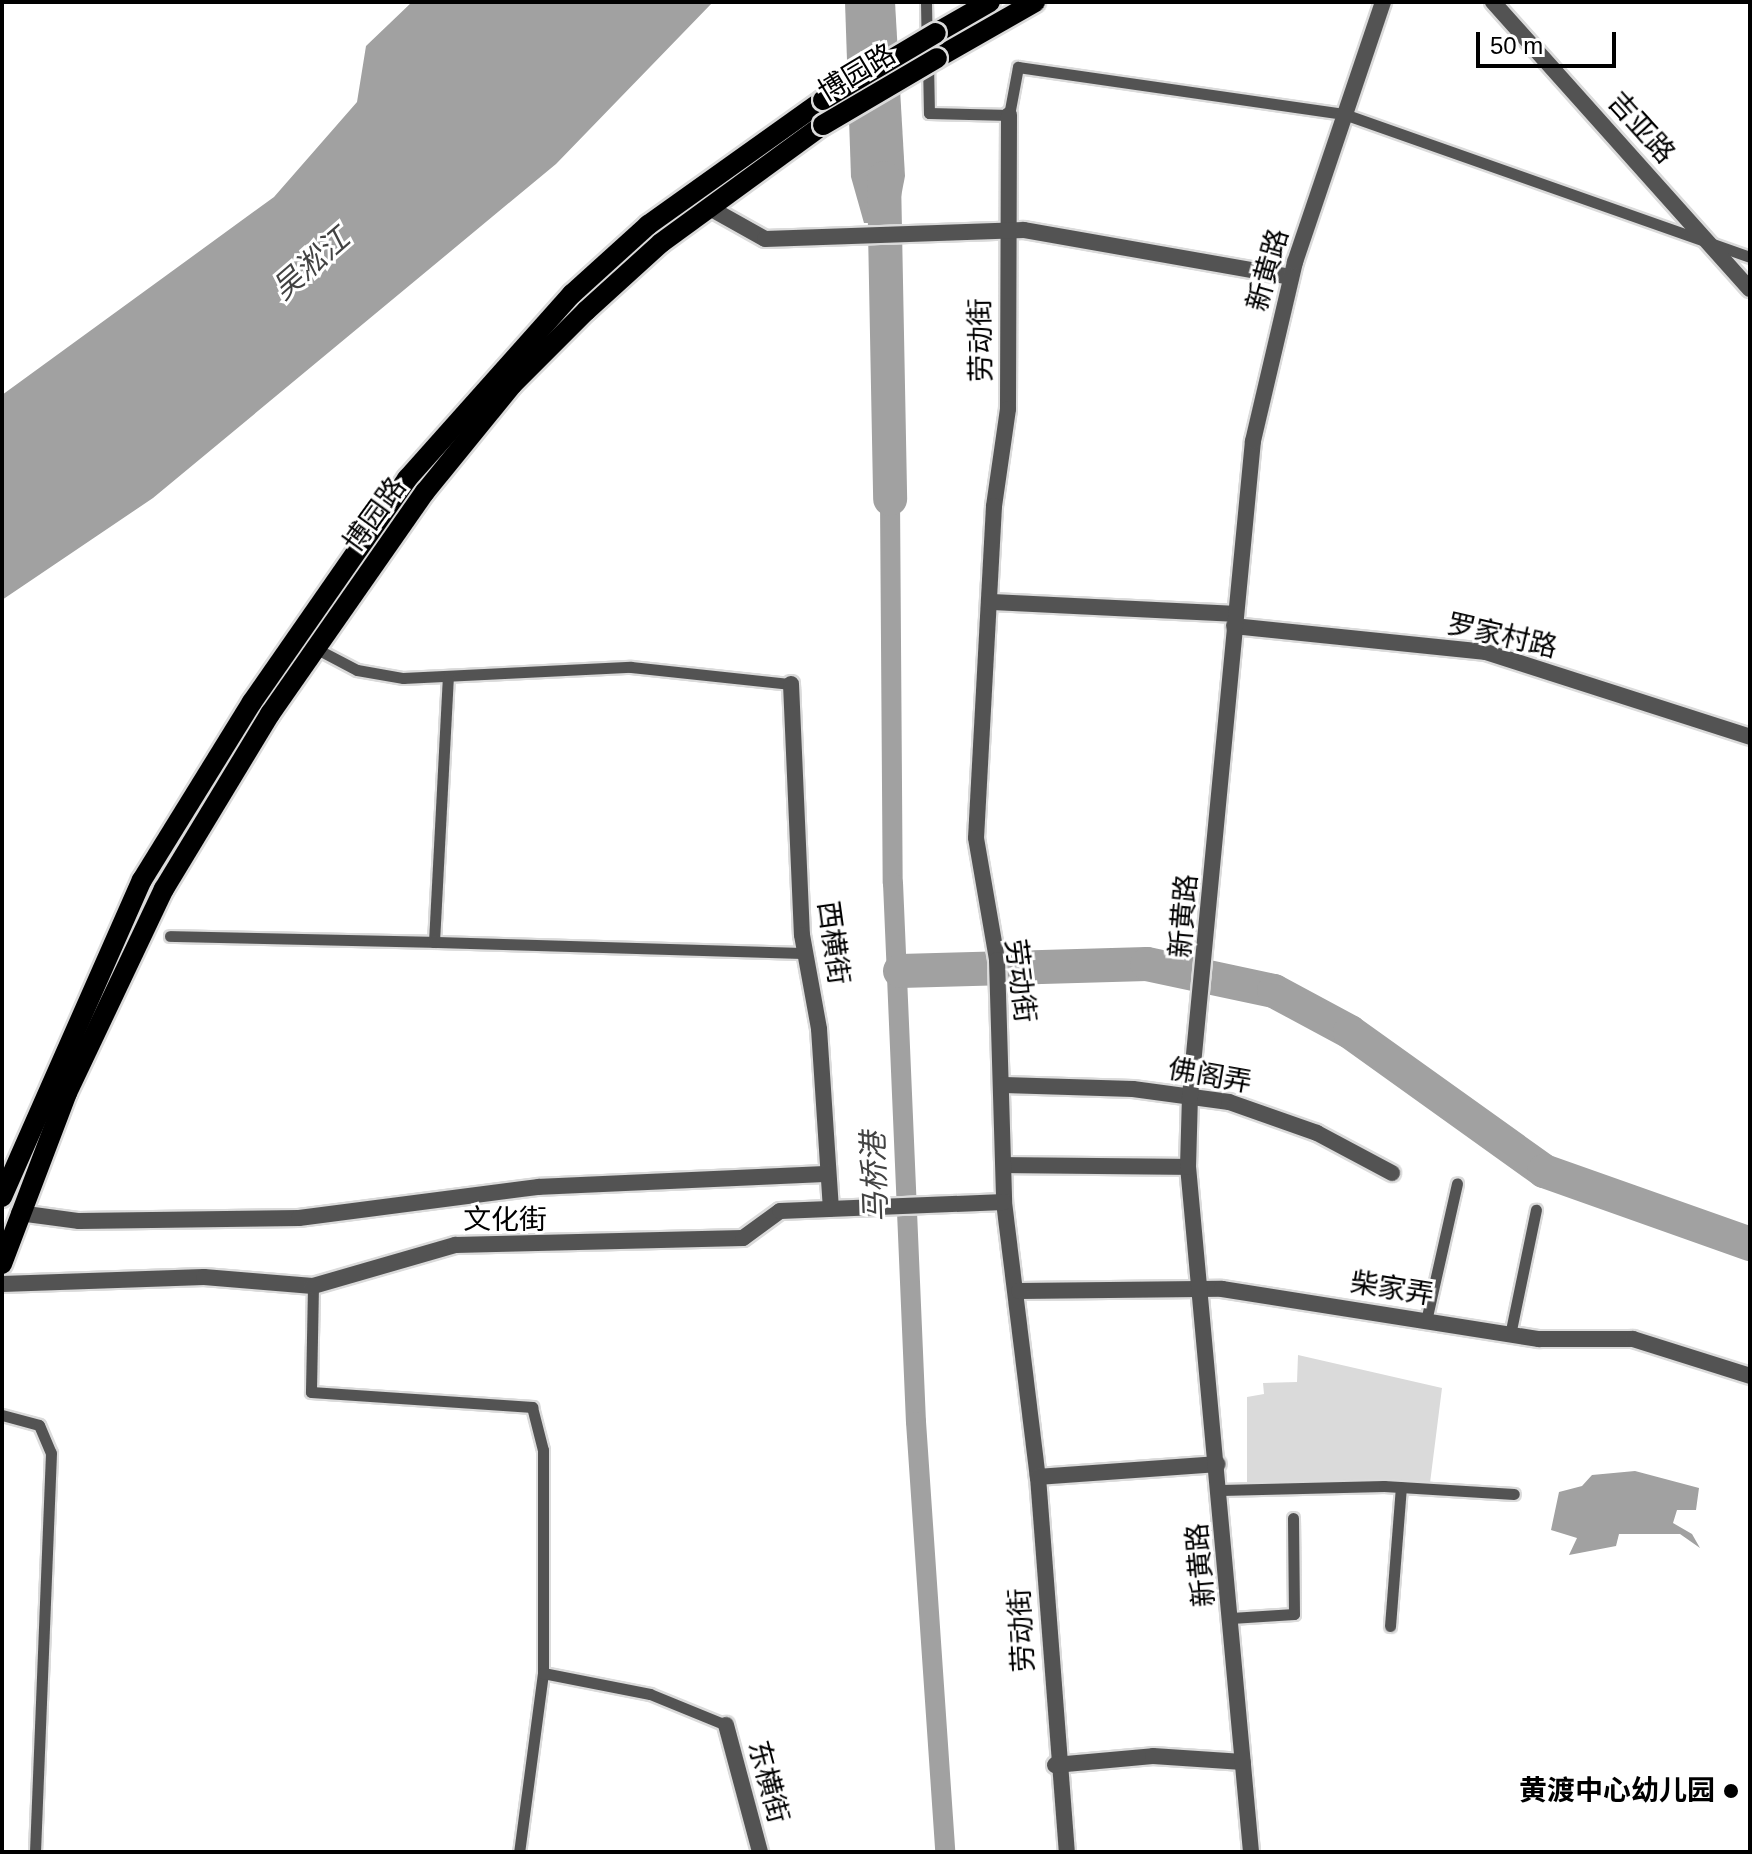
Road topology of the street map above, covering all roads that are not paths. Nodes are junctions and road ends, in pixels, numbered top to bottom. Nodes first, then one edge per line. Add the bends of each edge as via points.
1 (926, 2) edge
2 (990, 2) edge
3 (1035, 2) edge
4 (1383, 2) edge
5 (1493, 2) edge
6 (1344, 114) junction
7 (1009, 115) junction
8 (708, 207) junction
9 (1005, 230) junction
10 (1708, 241) junction
11 (1750, 257) edge
12 (1291, 277) junction
13 (1750, 289) edge
14 (990, 602) junction
15 (1234, 620) junction
16 (315, 648) junction
17 (448, 677) junction
18 (791, 684) joint
19 (1750, 737) edge
20 (170, 936) dead end
21 (434, 942) junction
22 (805, 953) junction
23 (1004, 1085) junction
24 (1190, 1096) junction
25 (1006, 1165) junction
26 (1188, 1167) junction
27 (1392, 1173) dead end
28 (828, 1174) junction
29 (1457, 1183) dead end
30 (2, 1197) edge
31 (1004, 1202) junction
32 (831, 1209) junction
33 (1536, 1210) dead end
34 (19, 1213) junction
35 (2, 1264) edge
36 (2, 1284) edge
37 (313, 1286) junction
38 (1200, 1288) junction
39 (1019, 1291) junction
40 (1426, 1321) junction
41 (1510, 1335) junction
42 (1750, 1376) edge
43 (2, 1415) edge
44 (1218, 1464) junction
45 (1038, 1477) junction
46 (1401, 1487) junction
47 (1221, 1490) junction
48 (1514, 1494) dead end
49 (1293, 1518) dead end
50 (1231, 1618) junction
51 (1390, 1626) dead end
52 (543, 1673) junction
53 (726, 1725) joint
54 (1243, 1762) junction
55 (1055, 1765) junction
56 (35, 1852) edge
57 (519, 1852) edge
58 (760, 1852) edge
59 (1067, 1852) edge
60 (1251, 1852) edge

1 - 7 lane via 929,113
2 - 30 main road, 博园路, bridge via 823,100 648,225 496,371 407,479 252,702 142,880
3 - 8 main road, 博园路, bridge via 823,125
4 - 6 street, 新黄路
5 - 10 street, 吉亚路
6 - 7 lane via 1018,67
6 - 10 lane
6 - 12 street, 新黄路
7 - 9 street, 劳动街
8 - 9 street via 765,239
8 - 16 main road, 博园路 via 512,385 425,492
9 - 12 street
9 - 14 street, 劳动街 via 1008,409
10 - 11 lane
10 - 13 street, 吉亚路
12 - 15 street, 新黄路 via 1253,441
14 - 15 street, 罗家村路
14 - 23 street, 劳动街 via 976,838 997,968
15 - 19 street, 罗家村路 via 1486,652
15 - 24 street, 新黄路
16 - 17 lane via 379,676
16 - 34 main road, 博园路 via 164,889
17 - 18 lane via 631,667
17 - 21 lane
18 - 22 street, 西横街
20 - 21 lane
21 - 22 lane
22 - 28 street, 西横街 via 819,1029
23 - 24 street, 佛阁弄
23 - 25 street, 劳动街
24 - 26 street, 新黄路
24 - 27 street, 佛阁弄 via 1289,1121
25 - 26 street
25 - 31 street, 劳动街
26 - 38 street, 新黄路
28 - 32 street, 西横街
28 - 34 street via 539,1187 299,1218 79,1221
29 - 40 lane
31 - 32 street, 文化街
31 - 39 street, 劳动街
32 - 37 street, 文化街 via 772,1213 743,1238 455,1245
33 - 41 lane
34 - 35 main road, 博园路
36 - 37 street, 文化街 via 204,1277
37 - 52 lane via 311,1392 532,1407 543,1450
38 - 39 street, 柴家弄
38 - 40 street, 柴家弄
38 - 44 street, 新黄路
39 - 45 street, 劳动街
40 - 41 street, 柴家弄
41 - 42 street, 柴家弄 via 1643,1341
43 - 56 lane via 39,1425 51,1453
44 - 45 street
44 - 47 street, 新黄路
45 - 55 street, 劳动街
46 - 47 lane
46 - 48 lane
46 - 51 lane
47 - 50 street, 新黄路
49 - 50 lane via 1294,1614
50 - 54 street, 新黄路
52 - 53 lane via 641,1691
52 - 57 lane
53 - 58 street, 东横街
54 - 55 street via 1153,1756
54 - 60 street, 新黄路
55 - 59 street, 劳动街

